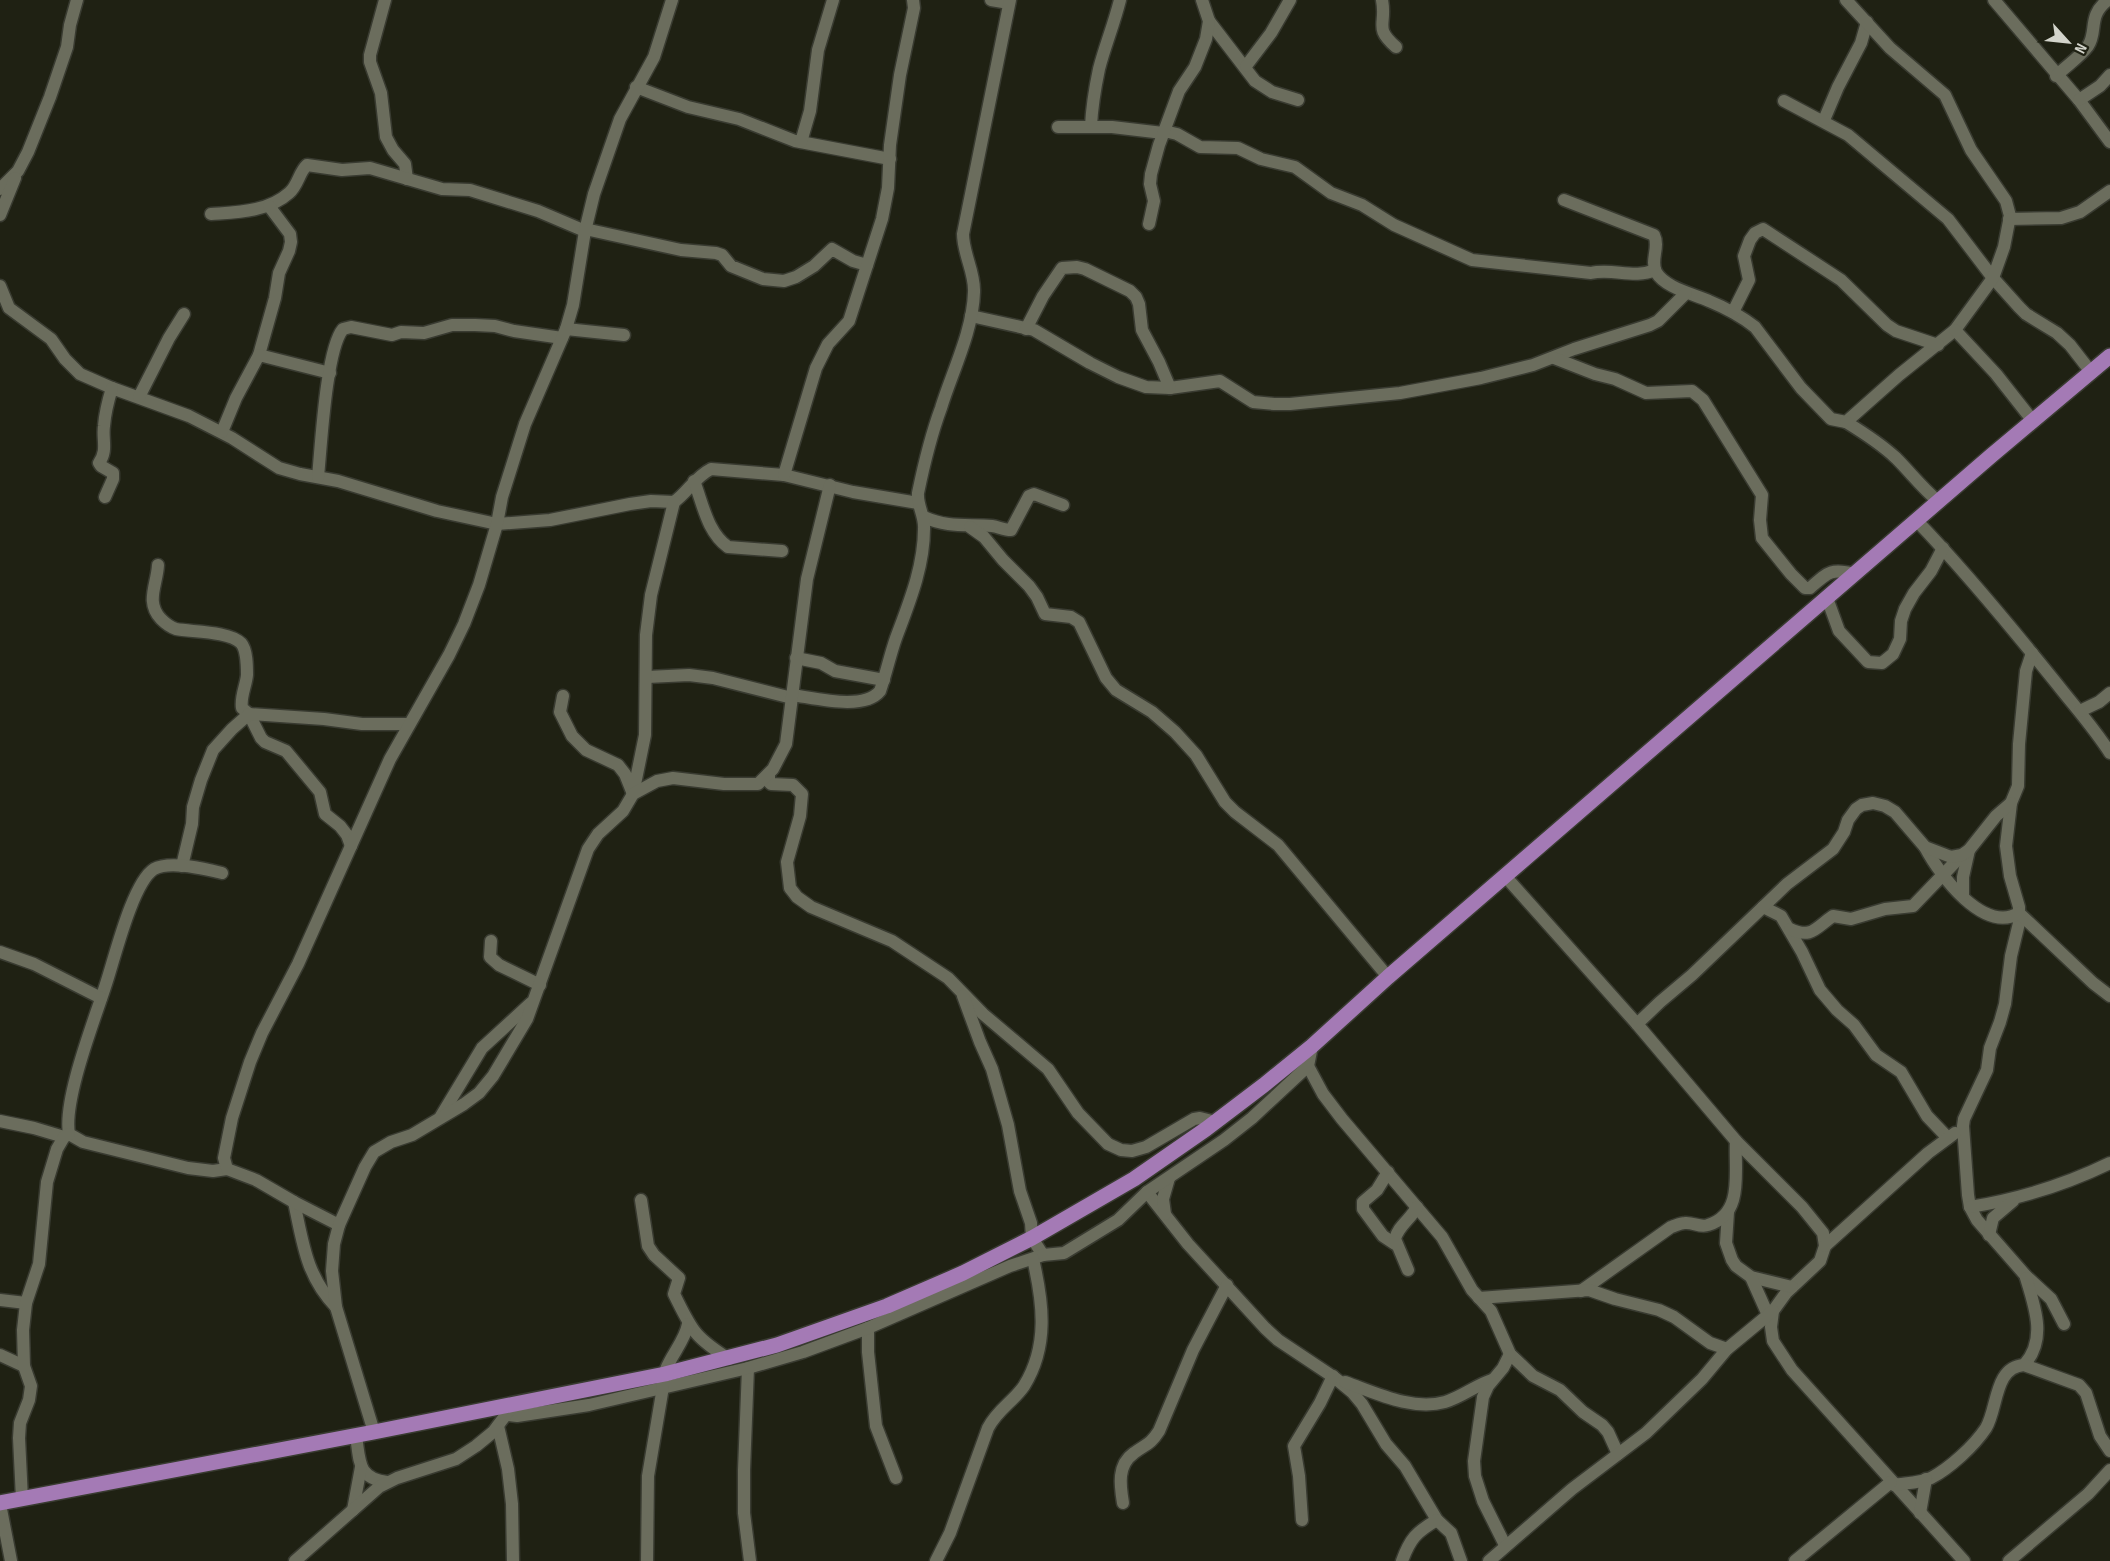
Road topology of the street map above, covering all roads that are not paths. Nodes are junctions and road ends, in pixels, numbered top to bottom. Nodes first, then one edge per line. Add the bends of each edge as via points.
1 (77, 0) edge
2 (385, 0) edge
3 (672, 0) edge
4 (833, 0) edge
5 (991, 0) edge
6 (1120, 0) edge
7 (1202, 0) edge
8 (1290, 0) edge
9 (1382, 0) edge
10 (1846, 0) edge
11 (1994, 0) edge
12 (2108, 0) edge
13 (914, 1) edge
14 (1010, 2) edge
15 (1209, 21) junction
16 (1867, 22) junction
17 (1396, 48) dead end
18 (1246, 66) junction
19 (2056, 75) junction
20 (2110, 75) edge
21 (636, 87) junction
22 (1298, 100) dead end
23 (1784, 100) dead end
24 (2079, 100) junction
25 (1824, 120) junction
26 (1091, 126) junction
27 (1058, 127) dead end
28 (1163, 132) junction
29 (801, 141) junction
30 (2110, 142) edge
31 (890, 159) junction
32 (18, 171) junction
33 (407, 179) junction
34 (0, 189) edge
35 (2110, 191) edge
36 (1564, 200) dead end
37 (269, 206) junction
38 (211, 214) dead end
39 (0, 215) edge
40 (2009, 219) junction
41 (1149, 224) dead end
42 (585, 230) junction
43 (867, 266) junction
44 (1655, 270) junction
45 (1993, 278) junction
46 (0, 286) edge
47 (1686, 293) junction
48 (4, 306) edge
49 (1733, 312) junction
50 (184, 314) dead end
51 (971, 316) junction
52 (1026, 329) junction
53 (1955, 330) junction
54 (564, 333) junction
55 (624, 335) dead end
56 (1938, 345) junction
57 (259, 355) junction
58 (2110, 356) edge
59 (1554, 358) junction
60 (2091, 372) junction
61 (330, 373) junction
62 (112, 388) junction
63 (1170, 388) junction
64 (139, 397) junction
65 (2033, 421) junction
66 (1846, 422) junction
67 (222, 432) junction
68 (784, 475) junction
69 (318, 477) junction
70 (694, 481) junction
71 (830, 485) junction
72 (105, 497) dead end
73 (674, 502) junction
74 (1939, 502) junction
75 (918, 503) junction
76 (1063, 505) dead end
77 (924, 517) junction
78 (1917, 521) junction
79 (497, 524) junction
80 (970, 527) junction
81 (1944, 548) junction
82 (782, 551) dead end
83 (158, 565) dead end
84 (1855, 574) junction
85 (1827, 598) junction
86 (2032, 653) junction
87 (796, 658) junction
88 (647, 677) junction
89 (884, 680) junction
90 (2110, 693) edge
91 (563, 696) dead end
92 (792, 697) junction
93 (2079, 711) junction
94 (249, 714) junction
95 (408, 724) junction
96 (2110, 753) edge
97 (769, 774) junction
98 (633, 794) junction
99 (2011, 802) junction
100 (351, 846) junction
101 (1925, 848) junction
102 (1965, 853) junction
103 (182, 866) junction
104 (222, 873) dead end
105 (1943, 875) junction
106 (1506, 877) junction
107 (1964, 896) junction
108 (1763, 907) junction
109 (2019, 913) junction
110 (1790, 929) junction
111 (491, 941) dead end
112 (0, 952) edge
113 (1388, 977) junction
114 (540, 985) junction
115 (961, 992) junction
116 (2110, 996) edge
117 (101, 998) junction
118 (536, 998) junction
119 (1637, 1024) junction
120 (1312, 1046) junction
121 (1308, 1066) junction
122 (441, 1116) junction
123 (0, 1121) edge
124 (1216, 1122) junction
125 (1963, 1126) junction
126 (67, 1135) junction
127 (1948, 1138) junction
128 (1736, 1141) junction
129 (2110, 1163) edge
130 (227, 1169) junction
131 (1388, 1172) junction
132 (1169, 1178) junction
133 (1147, 1192) junction
134 (2015, 1198) junction
135 (641, 1200) dead end
136 (294, 1202) junction
137 (1417, 1207) junction
138 (1970, 1208) junction
139 (1728, 1212) junction
140 (1165, 1214) junction
141 (339, 1225) junction
142 (1989, 1235) junction
143 (1032, 1238) junction
144 (1395, 1244) junction
145 (1825, 1246) junction
146 (1038, 1257) junction
147 (1408, 1270) dead end
148 (2026, 1276) junction
149 (1750, 1277) junction
150 (1227, 1285) junction
151 (1792, 1287) junction
152 (1581, 1291) junction
153 (1479, 1298) junction
154 (0, 1300) edge
155 (26, 1303) junction
156 (336, 1307) junction
157 (1771, 1313) junction
158 (688, 1324) junction
159 (2064, 1324) dead end
160 (868, 1328) junction
161 (1727, 1348) junction
162 (1510, 1354) junction
163 (0, 1355) edge
164 (729, 1359) junction
165 (2024, 1365) junction
166 (24, 1366) junction
167 (748, 1368) junction
168 (1334, 1377) junction
169 (664, 1380) junction
170 (1492, 1380) junction
171 (510, 1410) junction
172 (498, 1426) junction
173 (374, 1432) junction
174 (356, 1436) junction
175 (2110, 1451) edge
176 (1618, 1454) junction
177 (361, 1467) junction
178 (2110, 1470) edge
179 (896, 1478) dead end
180 (1926, 1479) junction
181 (387, 1482) junction
182 (1893, 1483) junction
183 (22, 1499) junction
184 (1123, 1503) dead end
185 (0, 1504) edge
186 (352, 1511) junction
187 (1920, 1513) junction
188 (1302, 1520) dead end
189 (1437, 1520) junction
190 (950, 1533) junction
191 (1505, 1545) junction
192 (11, 1561) edge
193 (295, 1561) edge
194 (513, 1561) edge
195 (647, 1561) edge
196 (750, 1561) edge
197 (936, 1561) edge
198 (948, 1561) edge
199 (1402, 1561) edge
200 (1461, 1561) edge
201 (1489, 1561) edge
202 (1795, 1561) edge
203 (1964, 1561) edge
204 (2009, 1561) edge

1 - 32 street via 50,97
2 - 33 street via 370,62 381,93 386,137 405,164
3 - 21 street via 654,57
4 - 29 street via 818,50 810,111
5 - 14 street
6 - 26 street via 1098,75
7 - 15 street
8 - 18 street
9 - 17 street via 1381,28
10 - 16 street
11 - 19 street
12 - 19 street via 2095,15 2089,45
13 - 31 street
14 - 51 street via 963,234 974,291
15 - 18 street
15 - 28 street via 1195,67 1179,91
16 - 25 street
16 - 40 street via 1890,48 1946,95 1971,150 2006,201
18 - 22 street via 1255,81 1272,92
19 - 24 street
20 - 24 street
21 - 29 street
21 - 42 street via 620,118
23 - 25 street
24 - 30 street
25 - 45 street via 1857,141 1948,219
26 - 27 street
26 - 28 street
28 - 41 street via 1151,174 1154,201
28 - 44 street via 1177,134 1200,147 1238,148 1295,168 1331,193 1472,260 1592,273
29 - 31 street
31 - 43 street via 882,219
32 - 34 street
32 - 39 street
33 - 37 street via 370,168 342,170 307,165 290,193
33 - 42 street via 451,190 470,190
35 - 40 street via 2080,212 2061,218
36 - 44 street via 1654,235
37 - 38 street
37 - 57 street via 290,234 291,242 279,273
40 - 45 street
42 - 43 street via 672,249 716,253 731,266 763,279 784,281 796,277 832,249
42 - 54 street via 573,305
43 - 68 street via 849,321 828,344 817,366
44 - 47 street
45 - 53 street
45 - 60 street via 2026,314 2070,345
46 - 48 street
47 - 49 street
47 - 59 street via 1650,325
48 - 62 street via 51,339 80,374
49 - 56 street via 1749,280 1744,256 1750,240 1763,229 1841,280 1896,331
49 - 66 street via 1755,327 1794,382 1831,419
50 - 64 street
51 - 52 street
51 - 75 street via 940,408
52 - 63 street via 1047,336 1118,377 1146,387
52 - 63 street via 1062,268 1085,269 1136,297 1142,330
53 - 56 street
53 - 65 street
54 - 55 street
54 - 61 street via 452,325 424,333 393,335 346,327 336,338
54 - 79 street via 525,424
56 - 66 street
57 - 61 street
57 - 67 street
58 - 60 main road
59 - 63 street via 1426,389 1290,404 1253,402 1220,381
59 - 84 street via 1646,393 1692,391 1703,400 1762,495 1762,538 1791,574 1805,588 1832,570
60 - 65 main road
61 - 69 street
62 - 64 street
62 - 72 street via 103,433 106,452 99,463 113,473
64 - 67 street
65 - 74 main road
66 - 74 street via 1879,444
67 - 69 street via 279,468
68 - 70 street via 711,469
68 - 71 street
69 - 79 street
70 - 73 street via 687,493
70 - 82 street via 709,524 722,543 728,547
71 - 75 street
71 - 87 street via 807,579
73 - 79 street via 651,501 550,520
73 - 88 street via 651,595 646,635
74 - 78 main road
75 - 77 street
76 - 80 street via 1034,494 1011,530
77 - 80 street
77 - 89 street via 912,596
78 - 81 street
78 - 84 main road
79 - 95 street via 465,624
80 - 113 street via 1029,586 1045,614 1071,617 1079,622 1110,684 1152,711 1175,732 1196,755 1225,802 1278,845
81 - 85 street via 1905,609 1897,647 1882,663 1868,662 1839,631
81 - 86 street
83 - 94 street via 151,600 170,628 240,641 247,674 241,702
84 - 85 main road
85 - 106 main road
86 - 93 street
86 - 99 street via 2026,671 2018,786
87 - 89 street via 835,671
87 - 92 street
88 - 92 street via 713,678
88 - 98 street via 645,735
89 - 92 street via 876,697 855,703
90 - 93 street
91 - 98 street via 560,712 572,735 586,750 618,765
92 - 97 street via 786,744
93 - 96 street
94 - 95 street
94 - 100 street via 261,738 291,756 320,792 326,814 340,826
94 - 103 street via 213,750 193,807
95 - 100 street
97 - 98 street via 753,785 673,778 657,781
97 - 115 street via 769,783 793,785 802,794 787,862 790,888 797,897 811,907 902,947 948,978
98 - 114 street via 623,811 588,849
99 - 102 street
99 - 109 street via 2006,846
100 - 130 street via 250,1062 230,1128 224,1158
101 - 102 street via 1951,857
101 - 105 street
101 - 108 street via 1895,812 1874,803 1862,805 1848,820 1833,849
102 - 105 street
102 - 107 street
103 - 104 street
103 - 117 street via 161,866 142,884 127,916
105 - 107 street
105 - 110 street via 1913,906 1851,919 1833,916 1807,934
106 - 113 main road
106 - 119 street
107 - 109 street via 1981,912 1992,916 2010,918
108 - 110 street via 1781,916
108 - 119 street
109 - 116 street
109 - 125 street via 2005,1004 1987,1070
110 - 127 street via 1820,990 1876,1055 1901,1072 1928,1116
111 - 114 street via 490,957
112 - 117 street via 34,964
113 - 120 main road
114 - 118 street
115 - 124 street via 1048,1069 1078,1113 1108,1144 1132,1151 1194,1119
115 - 143 street via 992,1069
117 - 126 street via 74,1088
118 - 122 street via 482,1048
118 - 122 street via 527,1019 479,1093
119 - 128 street
120 - 121 street
120 - 124 main road
121 - 131 street via 1323,1094
121 - 132 street via 1252,1118
122 - 141 street via 412,1135 374,1152
123 - 126 street
124 - 143 main road via 1134,1179
125 - 127 street
125 - 138 street
126 - 130 street via 161,1162 213,1171
126 - 155 street via 57,1149 47,1182 39,1264
127 - 145 street
128 - 139 street via 1737,1185
128 - 145 street via 1802,1207 1823,1233
129 - 134 street
130 - 136 street via 256,1179
131 - 137 street
131 - 144 street via 1377,1190 1363,1202 1363,1209 1383,1236
132 - 133 street
132 - 140 street via 1163,1199
133 - 140 street
133 - 146 street via 1118,1220 1064,1253
134 - 138 street
134 - 142 street via 1993,1218
135 - 158 street via 648,1246 679,1278 674,1294
136 - 141 street
136 - 156 street via 311,1272 322,1293
137 - 144 street via 1399,1228
137 - 153 street via 1453,1253
138 - 142 street
139 - 149 street via 1728,1252 1736,1266
139 - 152 street via 1711,1224 1685,1222 1671,1227
140 - 150 street
141 - 156 street via 332,1271
142 - 148 street
143 - 146 street
143 - 164 main road via 963,1274 887,1306
144 - 147 street
145 - 151 street via 1820,1261
146 - 160 street
146 - 190 street via 1042,1303 1039,1349 1025,1385 994,1416 988,1428
148 - 159 street via 2051,1299
148 - 165 street via 2035,1305 2037,1343
149 - 151 street
149 - 157 street
150 - 168 street via 1278,1340
150 - 184 street via 1193,1350 1159,1431 1151,1443 1131,1455 1122,1469
151 - 157 street
152 - 153 street
152 - 161 street via 1659,1310 1710,1343
153 - 162 street via 1491,1311
154 - 155 street
155 - 166 street via 22,1330
156 - 173 street
157 - 161 street
157 - 182 street via 1773,1341 1792,1370
158 - 164 street via 703,1342
158 - 169 street
160 - 167 street
160 - 179 street via 876,1426
161 - 176 street via 1702,1379
162 - 170 street
162 - 176 street via 1533,1376 1560,1390 1602,1425
163 - 166 street
164 - 169 main road
165 - 175 street via 2079,1385 2086,1393 2100,1437
165 - 180 street via 2008,1371 2002,1380 1991,1417 1972,1447
166 - 183 street via 32,1386 20,1422
167 - 169 street
167 - 196 street via 744,1504
168 - 170 street via 1404,1402 1432,1404 1453,1399
168 - 188 street via 1294,1446
168 - 189 street via 1371,1416
169 - 171 main road
169 - 195 street via 648,1476
170 - 191 street via 1483,1397 1475,1476
171 - 172 street
171 - 173 main road
172 - 181 street via 456,1459
172 - 194 street via 512,1504
173 - 174 main road
174 - 177 street
174 - 183 main road
176 - 191 street
177 - 181 street via 366,1475
177 - 186 street
178 - 204 street via 2088,1494
180 - 182 street
180 - 187 street
181 - 186 street
182 - 187 street
182 - 202 street
183 - 185 main road
185 - 192 street
186 - 193 street
187 - 203 street
189 - 199 street via 1418,1532
189 - 200 street via 1451,1533
190 - 197 street
190 - 198 street
191 - 201 street

